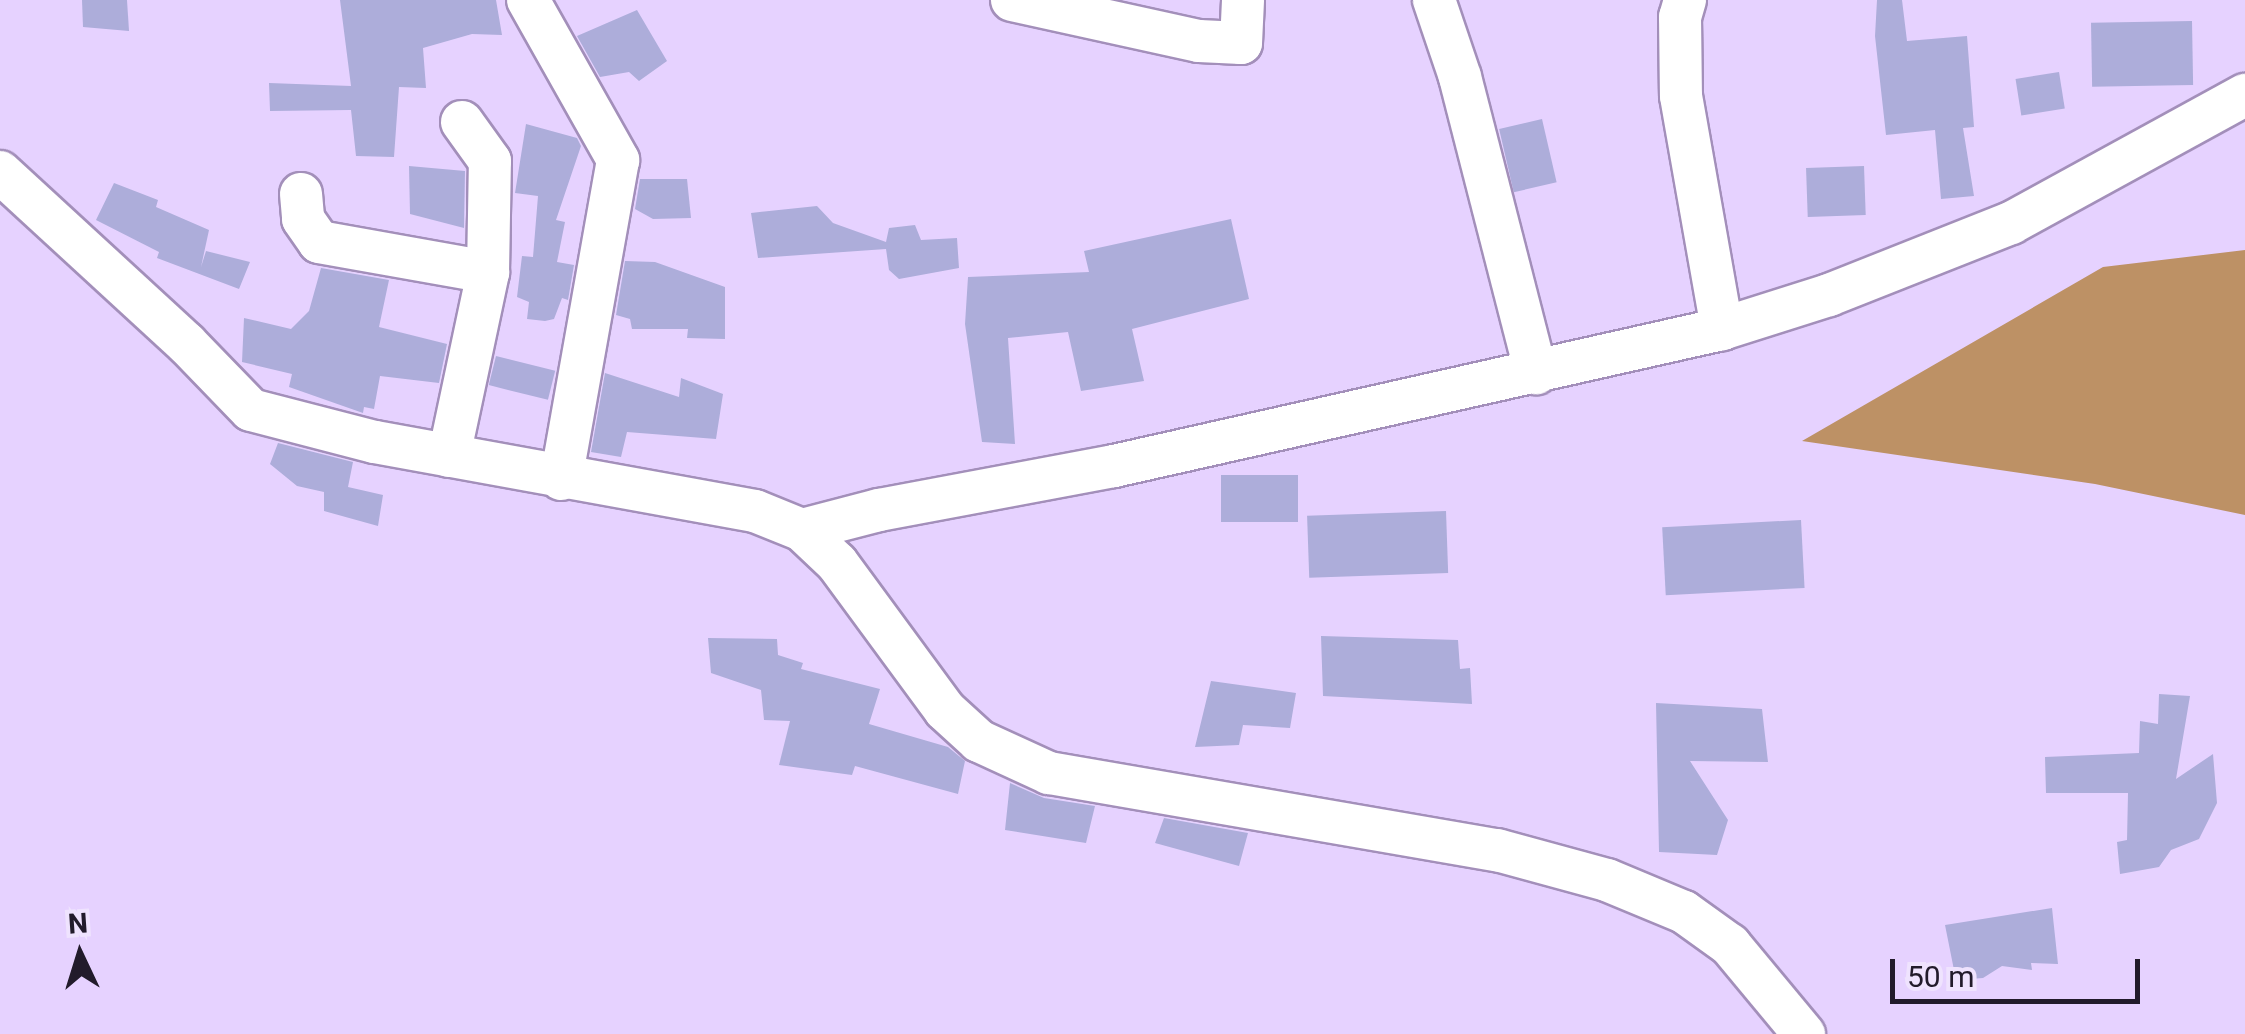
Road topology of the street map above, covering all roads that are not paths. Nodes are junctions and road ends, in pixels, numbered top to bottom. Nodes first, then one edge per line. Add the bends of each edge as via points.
1 (528, 0) edge
2 (1012, 0) edge
3 (1244, 0) edge
4 (1434, 0) edge
5 (1685, 0) edge
6 (2245, 95) edge
7 (462, 122) dead end
8 (0, 172) edge
9 (301, 194) dead end
10 (488, 272) junction
11 (1722, 329) junction
12 (1536, 373) junction
13 (449, 456) junction
14 (561, 479) junction
15 (802, 530) junction
16 (1804, 1034) edge

1 - 14 street via 618,160
2 - 3 street via 1241,44
4 - 12 street
5 - 11 street via 1682,96
6 - 11 street via 2011,224
7 - 10 street via 490,161
8 - 13 street via 250,410
9 - 10 street via 303,219 318,242
10 - 13 street
11 - 12 street
12 - 15 street
13 - 14 street
14 - 15 street via 755,511
15 - 16 street via 836,563 945,710 979,741 1049,772 1497,850 1606,880 1684,912 1730,946

